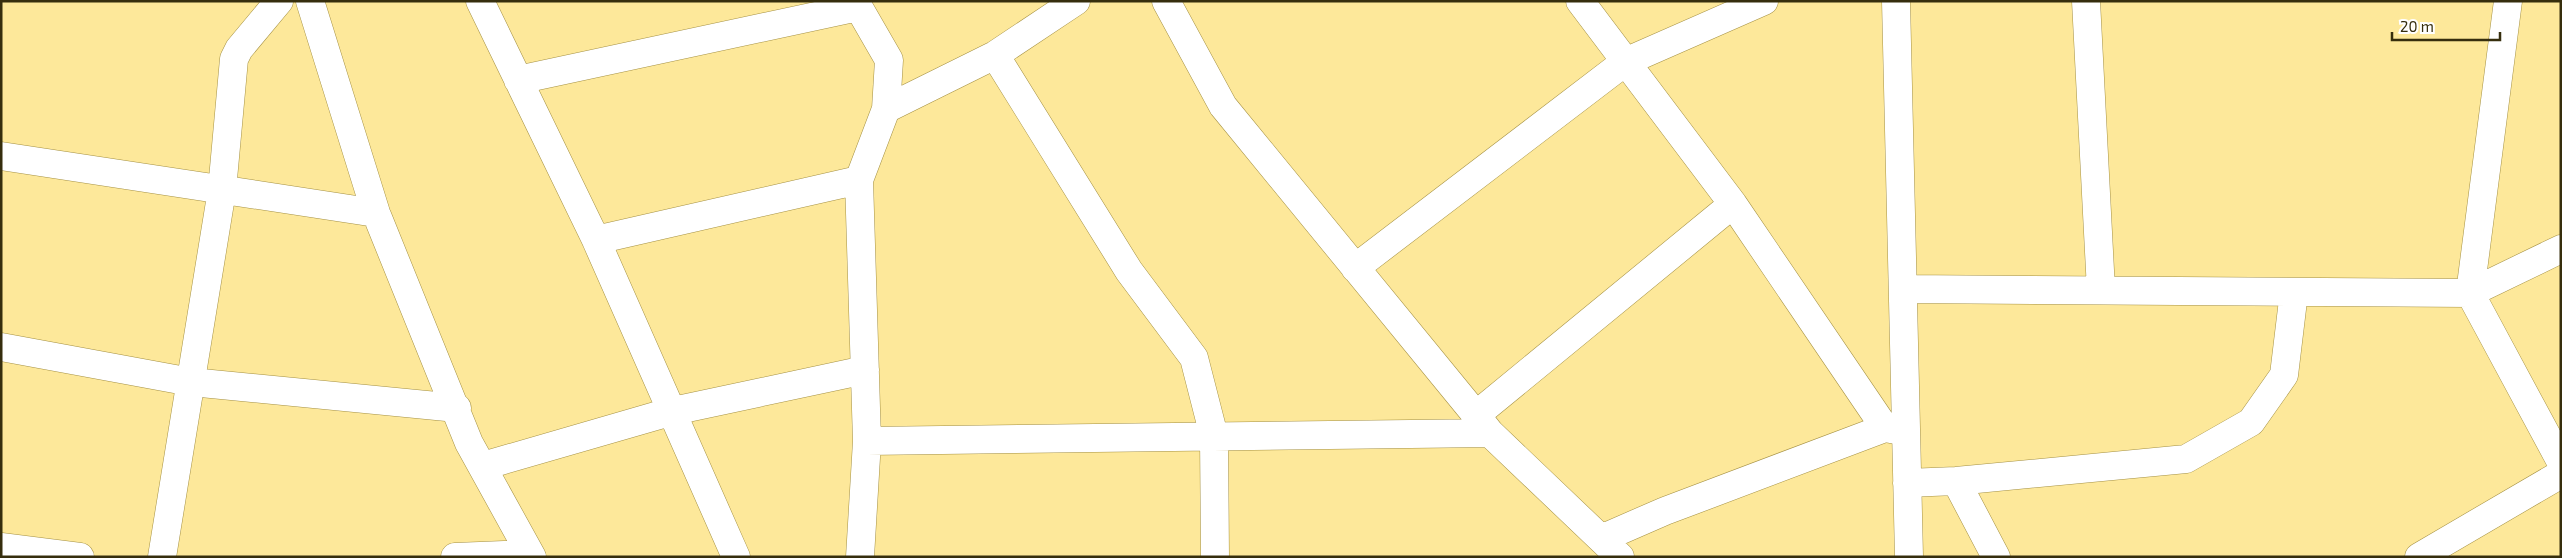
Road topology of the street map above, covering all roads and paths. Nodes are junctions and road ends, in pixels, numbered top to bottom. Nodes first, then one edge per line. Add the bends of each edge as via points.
1 (280, 1) edge
2 (310, 1) edge
3 (480, 1) edge
4 (1076, 1) edge
5 (1166, 1) edge
6 (1580, 1) edge
7 (1764, 1) edge
8 (1896, 1) edge
9 (2086, 1) edge
10 (2508, 1) edge
11 (856, 4) edge
12 (995, 55) junction
13 (1625, 62) junction
14 (518, 80) junction
15 (886, 109) junction
16 (1, 156) edge
17 (859, 180) junction
18 (222, 190) junction
19 (1733, 204) junction
20 (376, 213) junction
21 (596, 240) junction
22 (2561, 249) edge
23 (1355, 268) junction
24 (1903, 289) junction
25 (2101, 290) junction
26 (2294, 292) junction
27 (2470, 293) junction
28 (1, 348) edge
29 (865, 370) junction
30 (191, 382) junction
31 (457, 408) junction
32 (673, 411) junction
33 (1483, 424) junction
34 (1896, 430) junction
35 (1214, 436) junction
36 (867, 441) junction
37 (2561, 462) edge
38 (483, 466) junction
39 (2561, 474) edge
40 (1956, 482) junction
41 (1907, 483) junction
42 (1, 547) edge
43 (1611, 547) edge
44 (531, 555) edge
45 (80, 557) edge
46 (162, 557) edge
47 (455, 557) edge
48 (736, 557) edge
49 (860, 557) edge
50 (1214, 557) edge
51 (1909, 557) edge
52 (1996, 557) edge
53 (2419, 557) edge

1 - 18 street via 234,59
2 - 20 street
3 - 14 street
4 - 12 street
5 - 23 street via 1223,106
6 - 13 street
7 - 13 street
8 - 24 street
9 - 25 street
10 - 27 street
11 - 14 street
11 - 15 street via 889,60
12 - 15 street
12 - 35 street via 1129,271 1194,358
13 - 19 street
13 - 23 street
14 - 21 street
15 - 17 street
16 - 18 street
17 - 21 street
17 - 29 street
18 - 20 street
18 - 30 street
19 - 33 street
19 - 34 street
20 - 31 street
21 - 32 street
22 - 27 street
23 - 33 street
24 - 25 street
24 - 34 street
25 - 26 street
26 - 27 street
26 - 40 street via 2284,375 2251,422 2186,459
27 - 37 street
28 - 30 street
29 - 32 street
29 - 36 street
30 - 31 street
30 - 46 street
31 - 38 street via 469,443
32 - 38 street
32 - 48 street
33 - 35 street
33 - 43 street
34 - 41 street
34 - 43 street via 1664,511
35 - 36 street
35 - 50 street
36 - 49 street
38 - 44 street
39 - 53 street
40 - 41 street
40 - 52 street
41 - 51 street
42 - 45 street
44 - 47 street

